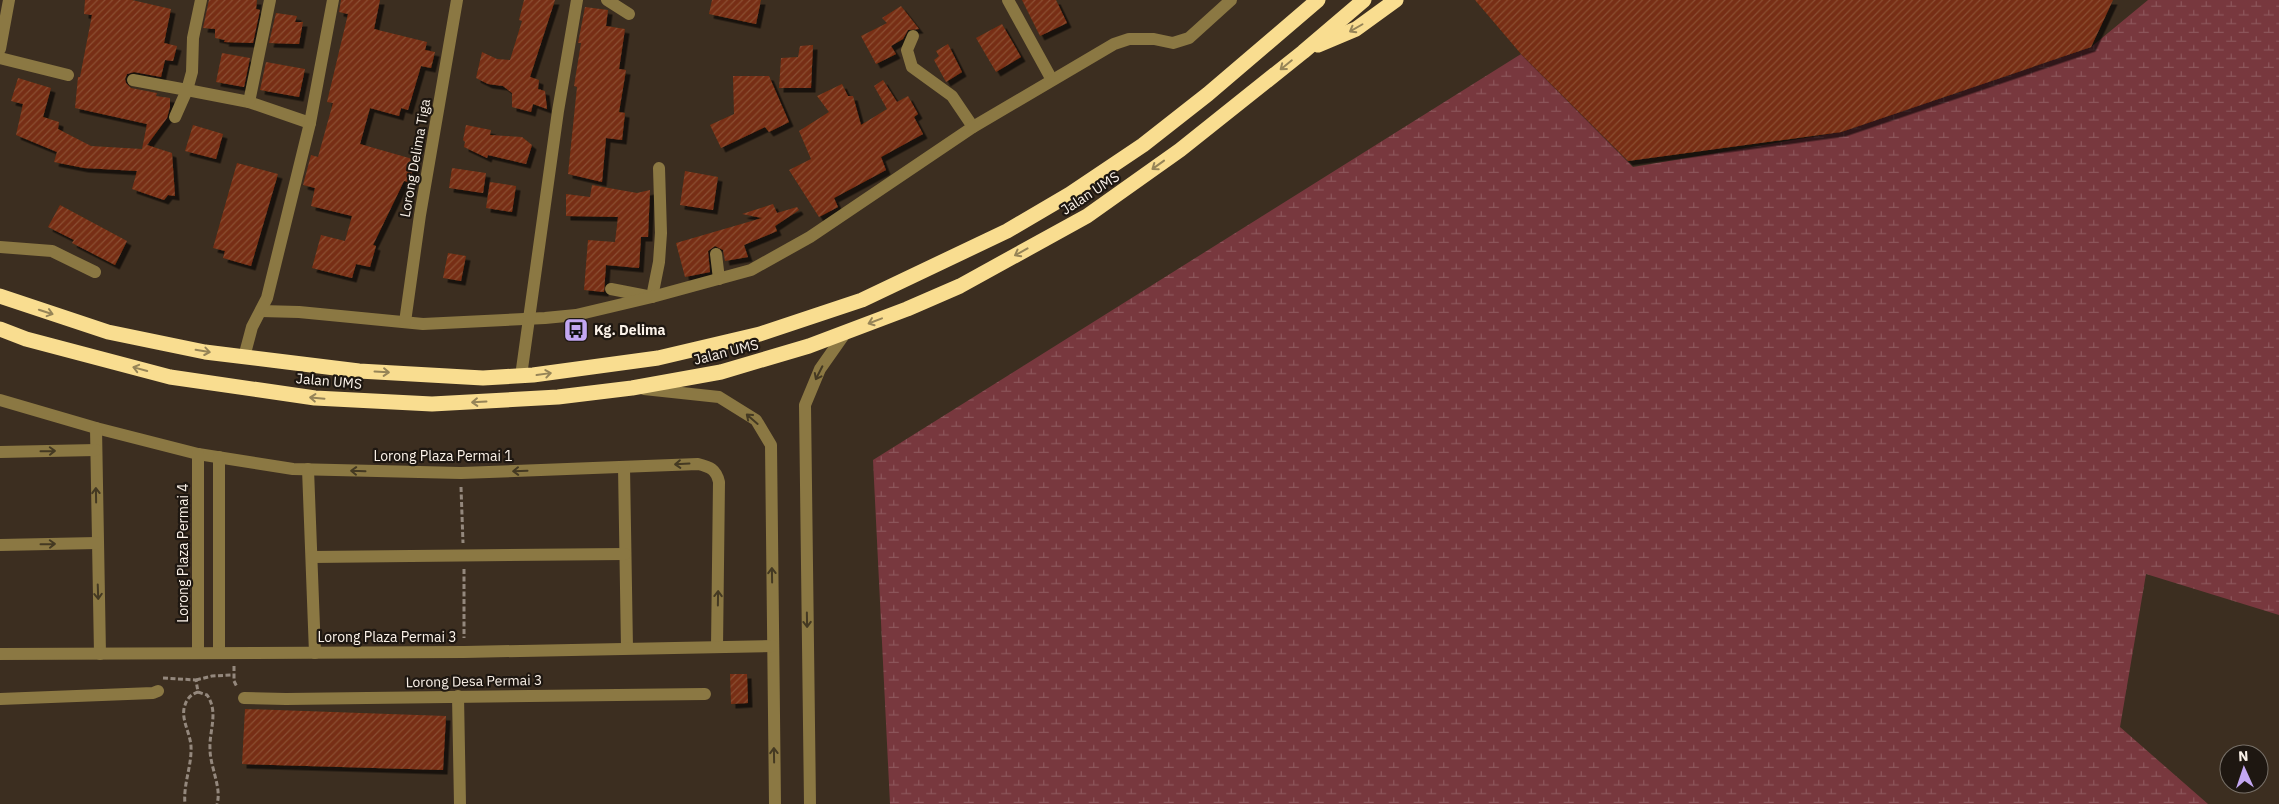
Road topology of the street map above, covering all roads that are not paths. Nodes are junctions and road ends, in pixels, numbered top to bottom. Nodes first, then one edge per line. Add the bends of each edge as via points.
1 (9, 0) edge
2 (201, 0) edge
3 (270, 0) edge
4 (333, 0) edge
5 (457, 0) edge
6 (577, 0) edge
7 (607, 0) edge
8 (1008, 0) edge
9 (1231, 0) edge
10 (1318, 0) edge
11 (1364, 0) edge
12 (1396, 0) edge
13 (3, 11) edge
14 (629, 14) dead end
15 (913, 36) dead end
16 (0, 49) edge
17 (1303, 52) junction
18 (0, 58) edge
19 (68, 75) dead end
20 (133, 80) dead end
21 (1052, 80) junction
22 (187, 90) junction
23 (249, 102) junction
24 (175, 117) dead end
25 (310, 123) junction
26 (974, 127) junction
27 (659, 168) dead end
28 (0, 247) edge
29 (716, 254) dead end
30 (95, 272) dead end
31 (719, 279) junction
32 (611, 289) dead end
33 (4, 296) edge
34 (652, 298) junction
35 (260, 311) junction
36 (528, 318) junction
37 (405, 322) junction
38 (0, 329) edge
39 (846, 332) junction
40 (244, 356) junction
41 (521, 376) junction
42 (632, 388) junction
43 (0, 400) edge
44 (96, 428) junction
45 (96, 450) junction
46 (0, 452) edge
47 (198, 454) junction
48 (219, 457) junction
49 (624, 467) junction
50 (308, 470) junction
51 (97, 543) junction
52 (0, 545) edge
53 (625, 554) junction
54 (312, 558) junction
55 (773, 646) junction
56 (718, 647) junction
57 (626, 648) junction
58 (198, 653) junction
59 (219, 653) junction
60 (315, 653) junction
61 (0, 654) edge
62 (100, 654) junction
63 (159, 685) road end
64 (705, 694) dead end
65 (458, 696) junction
66 (244, 698) road end
67 (0, 699) edge
68 (460, 804) edge
69 (775, 804) edge
70 (810, 804) edge

1 - 13 street
2 - 22 street
3 - 23 street
4 - 25 street
5 - 37 street, Lorong Delima Tiga
6 - 36 street
7 - 14 street
8 - 21 street
9 - 21 street via 1189,38 1173,43 1129,39 1114,44
41 -> 10 highway, Jalan UMS via 658,358 760,334 862,300 990,239 1070,194 1143,145
11 - 17 highway, Jalan UMS
12 -> 17 highway via 1356,29
13 - 16 street
15 - 26 street via 907,50 912,67 952,96
17 -> 39 highway, Jalan UMS via 1180,150 1088,216 960,286
18 - 19 street
20 - 22 street
21 - 26 street
22 - 23 street
22 - 24 street
23 - 25 street
25 - 35 street via 267,298
26 - 31 street via 810,237 751,270
27 - 34 street via 661,233
28 - 30 street via 52,251
29 - 31 street
31 - 34 street
32 - 34 street
33 -> 40 highway, Jalan UMS via 108,332 205,352
34 - 36 street via 576,314
35 - 37 street
35 - 40 street
36 - 37 street via 432,324
36 - 41 street
42 -> 38 highway, Jalan UMS via 558,397 432,404 315,398 170,377 26,339
39 - 42 highway, Jalan UMS via 720,372
39 -> 70 street via 820,369 804,405
40 -> 41 highway, Jalan UMS via 358,371 483,378
55 -> 42 street via 771,445 756,420 719,397
43 - 44 street, Lorong Plaza Permai 1
44 - 45 street
44 - 47 street, Lorong Plaza Permai 1
46 -> 45 street
51 -> 45 street
47 - 48 street, Lorong Plaza Permai 1
47 - 58 street, Lorong Plaza Permai 4
48 - 50 street, Lorong Plaza Permai 1
48 - 59 street
49 -> 50 street, Lorong Plaza Permai 1 via 461,474
49 - 53 street
56 -> 49 street, Lorong Plaza Permai 1 via 717,475 710,467 698,464
50 - 54 street
52 -> 51 street
51 -> 62 street
53 - 54 street
53 - 57 street
54 - 60 street
55 - 56 street, Lorong Plaza Permai 3
69 -> 55 street
56 - 57 street, Lorong Plaza Permai 3
57 - 60 street, Lorong Plaza Permai 3
58 - 59 street, Lorong Plaza Permai 3
58 - 62 street, Lorong Plaza Permai 3
59 - 60 street, Lorong Plaza Permai 3
61 - 62 street, Lorong Plaza Permai 3
63 - 67 street via 154,693
64 - 65 street, Lorong Desa Permai 3
65 - 66 street, Lorong Desa Permai 3
65 - 68 street

